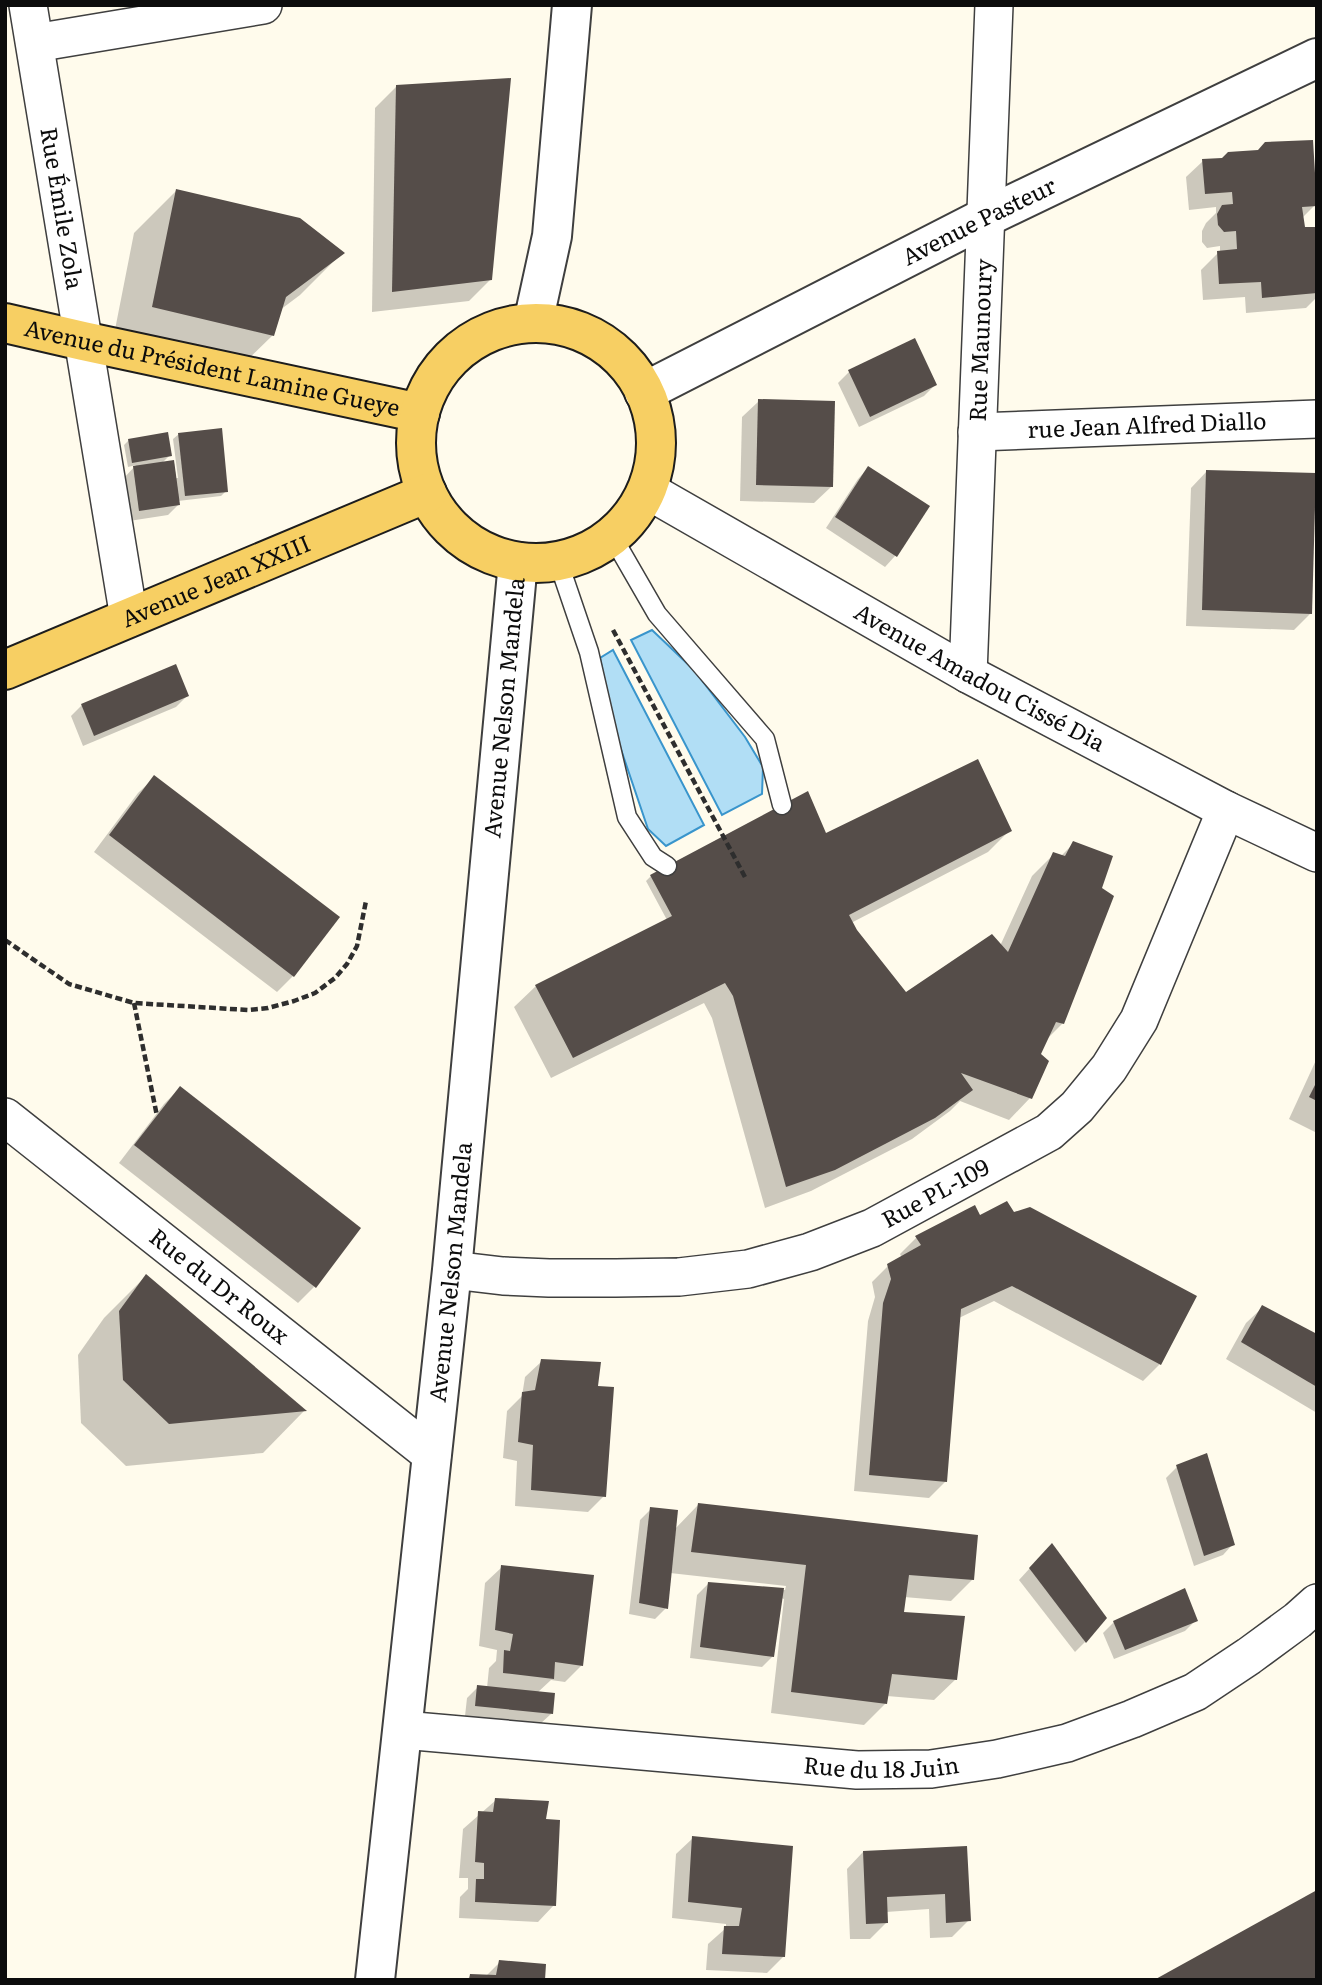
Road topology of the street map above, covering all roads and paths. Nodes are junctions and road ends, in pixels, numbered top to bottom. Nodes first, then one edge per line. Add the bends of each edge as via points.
1 (28, 5) edge
2 (263, 5) edge
3 (572, 5) edge
4 (994, 5) edge
5 (34, 43) junction
6 (1317, 58) edge
7 (986, 217) junction
8 (5, 323) edge
9 (533, 323) junction
10 (83, 341) junction
11 (644, 392) junction
12 (420, 413) junction
13 (1317, 419) edge
14 (977, 432) junction
15 (647, 490) junction
16 (427, 494) junction
17 (612, 536) junction
18 (558, 561) junction
19 (518, 562) junction
20 (128, 618) junction
21 (611, 626) dead end
22 (5, 670) edge
23 (968, 674) junction
24 (782, 805) dead end
25 (1226, 810) junction
26 (1317, 853) edge
27 (667, 866) dead end
28 (745, 877) dead end
29 (366, 901) dead end
30 (5, 940) edge
31 (134, 1003) junction
32 (158, 1116) dead end
33 (5, 1117) edge
34 (452, 1270) junction
35 (432, 1455) junction
36 (1317, 1604) edge
37 (404, 1730) junction
38 (375, 1980) edge

1 - 5 street, Rue Émile Zola
2 - 5 street
3 - 9 street via 552,236
4 - 7 street, Rue Maunoury
5 - 10 street, Rue Émile Zola
6 - 7 street, Avenue Pasteur
7 - 11 street, Avenue Pasteur
7 - 14 street, Rue Maunoury
8 - 10 main road, Avenue du Président Lamine Gueye
9 - 11 main road via 578,331 598,341 617,355
9 - 12 main road via 503,327 450,359 432,384
10 - 12 main road, Avenue du Président Lamine Gueye
10 - 20 street, Rue Émile Zola
11 - 15 main road via 656,440
12 - 16 main road via 417,454
13 - 14 street, rue Jean Alfred Diallo
14 - 23 street, Rue Maunoury
15 - 17 main road
15 - 23 street, Avenue Amadou Cissé Dia
16 - 19 main road via 435,509 476,548
16 - 20 main road, Avenue Jean XXIII
17 - 18 main road
17 - 24 lane via 657,614 765,739
18 - 19 main road
18 - 27 lane via 589,652 627,817 653,857
19 - 34 street, Avenue Nelson Mandela
20 - 22 main road, Avenue Jean XXIII
21 - 28 path
23 - 25 street, Avenue Amadou Cissé Dia
25 - 26 street, Avenue Amadou Cissé Dia
25 - 34 street, Rue PL-109 via 1139,1020 1109,1068 1049,1132 873,1228 748,1269 616,1279 549,1279
29 - 31 path via 357,946 335,978 315,993 248,1010
30 - 31 path via 69,984
31 - 32 path
33 - 35 street, Rue du Dr Roux
34 - 35 street, Avenue Nelson Mandela
35 - 37 street, Avenue Nelson Mandela
36 - 37 street, Rue du 18 Juin via 1195,1692 1067,1743 931,1769 857,1770
37 - 38 street, Avenue Nelson Mandela

